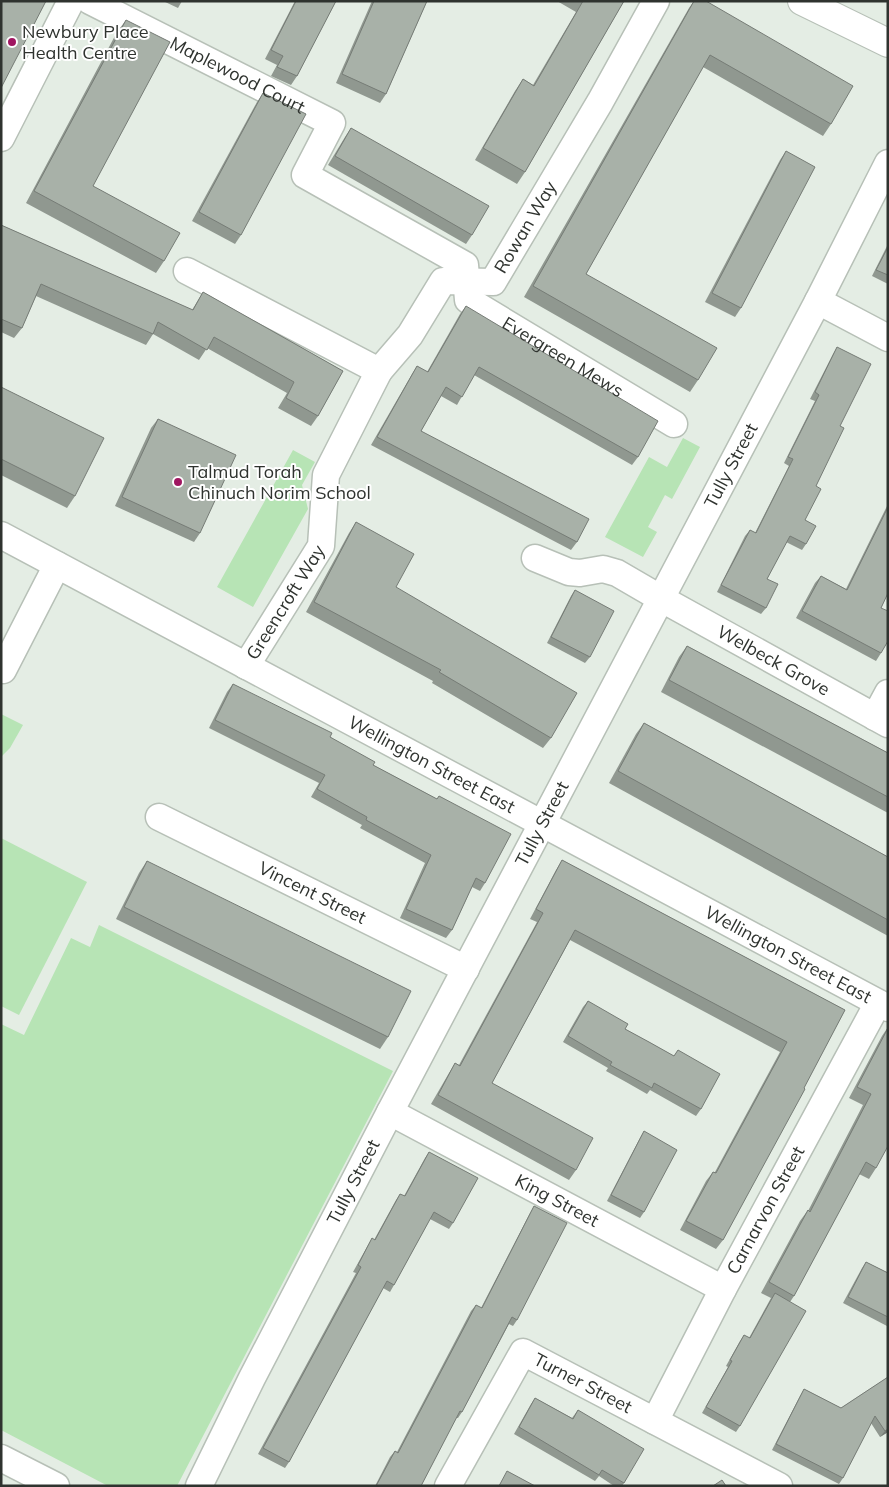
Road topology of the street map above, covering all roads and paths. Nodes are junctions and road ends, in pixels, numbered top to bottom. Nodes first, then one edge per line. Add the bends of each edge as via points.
1 (71, 1) edge
2 (90, 1) edge
3 (656, 1) edge
4 (802, 1) edge
5 (888, 42) edge
6 (1, 138) edge
7 (888, 163) edge
8 (187, 271) dead end
9 (466, 281) junction
10 (818, 301) junction
11 (888, 338) edge
12 (379, 370) junction
13 (674, 424) dead end
14 (1, 535) edge
15 (535, 558) dead end
16 (58, 565) junction
17 (660, 598) junction
18 (246, 666) junction
19 (3, 670) dead end
20 (888, 693) edge
21 (881, 720) edge
22 (159, 818) dead end
23 (542, 824) junction
24 (466, 969) junction
25 (883, 1005) edge
26 (390, 1112) junction
27 (723, 1289) junction
28 (655, 1421) junction
29 (1, 1458) edge
30 (56, 1486) edge
31 (199, 1486) edge
32 (448, 1486) edge
33 (779, 1486) edge

1 - 6 street
2 - 9 street, Maplewood Court via 332,123 305,175 465,265
3 - 9 street, Rowan Way via 493,282
4 - 5 street
7 - 10 street, Tully Street
8 - 12 street
9 - 12 street, Rowan Way via 443,281 410,334
9 - 13 street, Evergreen Mews via 468,300
10 - 11 street
10 - 17 street, Tully Street
12 - 18 street, Greencroft Way via 326,475 321,546
14 - 16 street, Wellington Street East
15 - 17 street, Welbeck Grove via 569,572 603,569 617,573
16 - 18 street, Wellington Street East
16 - 19 street
17 - 21 street, Welbeck Grove
17 - 23 street, Tully Street
18 - 23 street, Wellington Street East
20 - 21 street
22 - 24 street, Vincent Street
23 - 24 street, Tully Street
23 - 25 street, Wellington Street East
24 - 26 street, Tully Street
25 - 27 street, Carnarvon Street
26 - 27 street, King Street
26 - 31 street, Tully Street
27 - 28 street, Carnarvon Street
28 - 32 street, Turner Street via 523,1352
28 - 33 street, Turner Street
29 - 30 street

